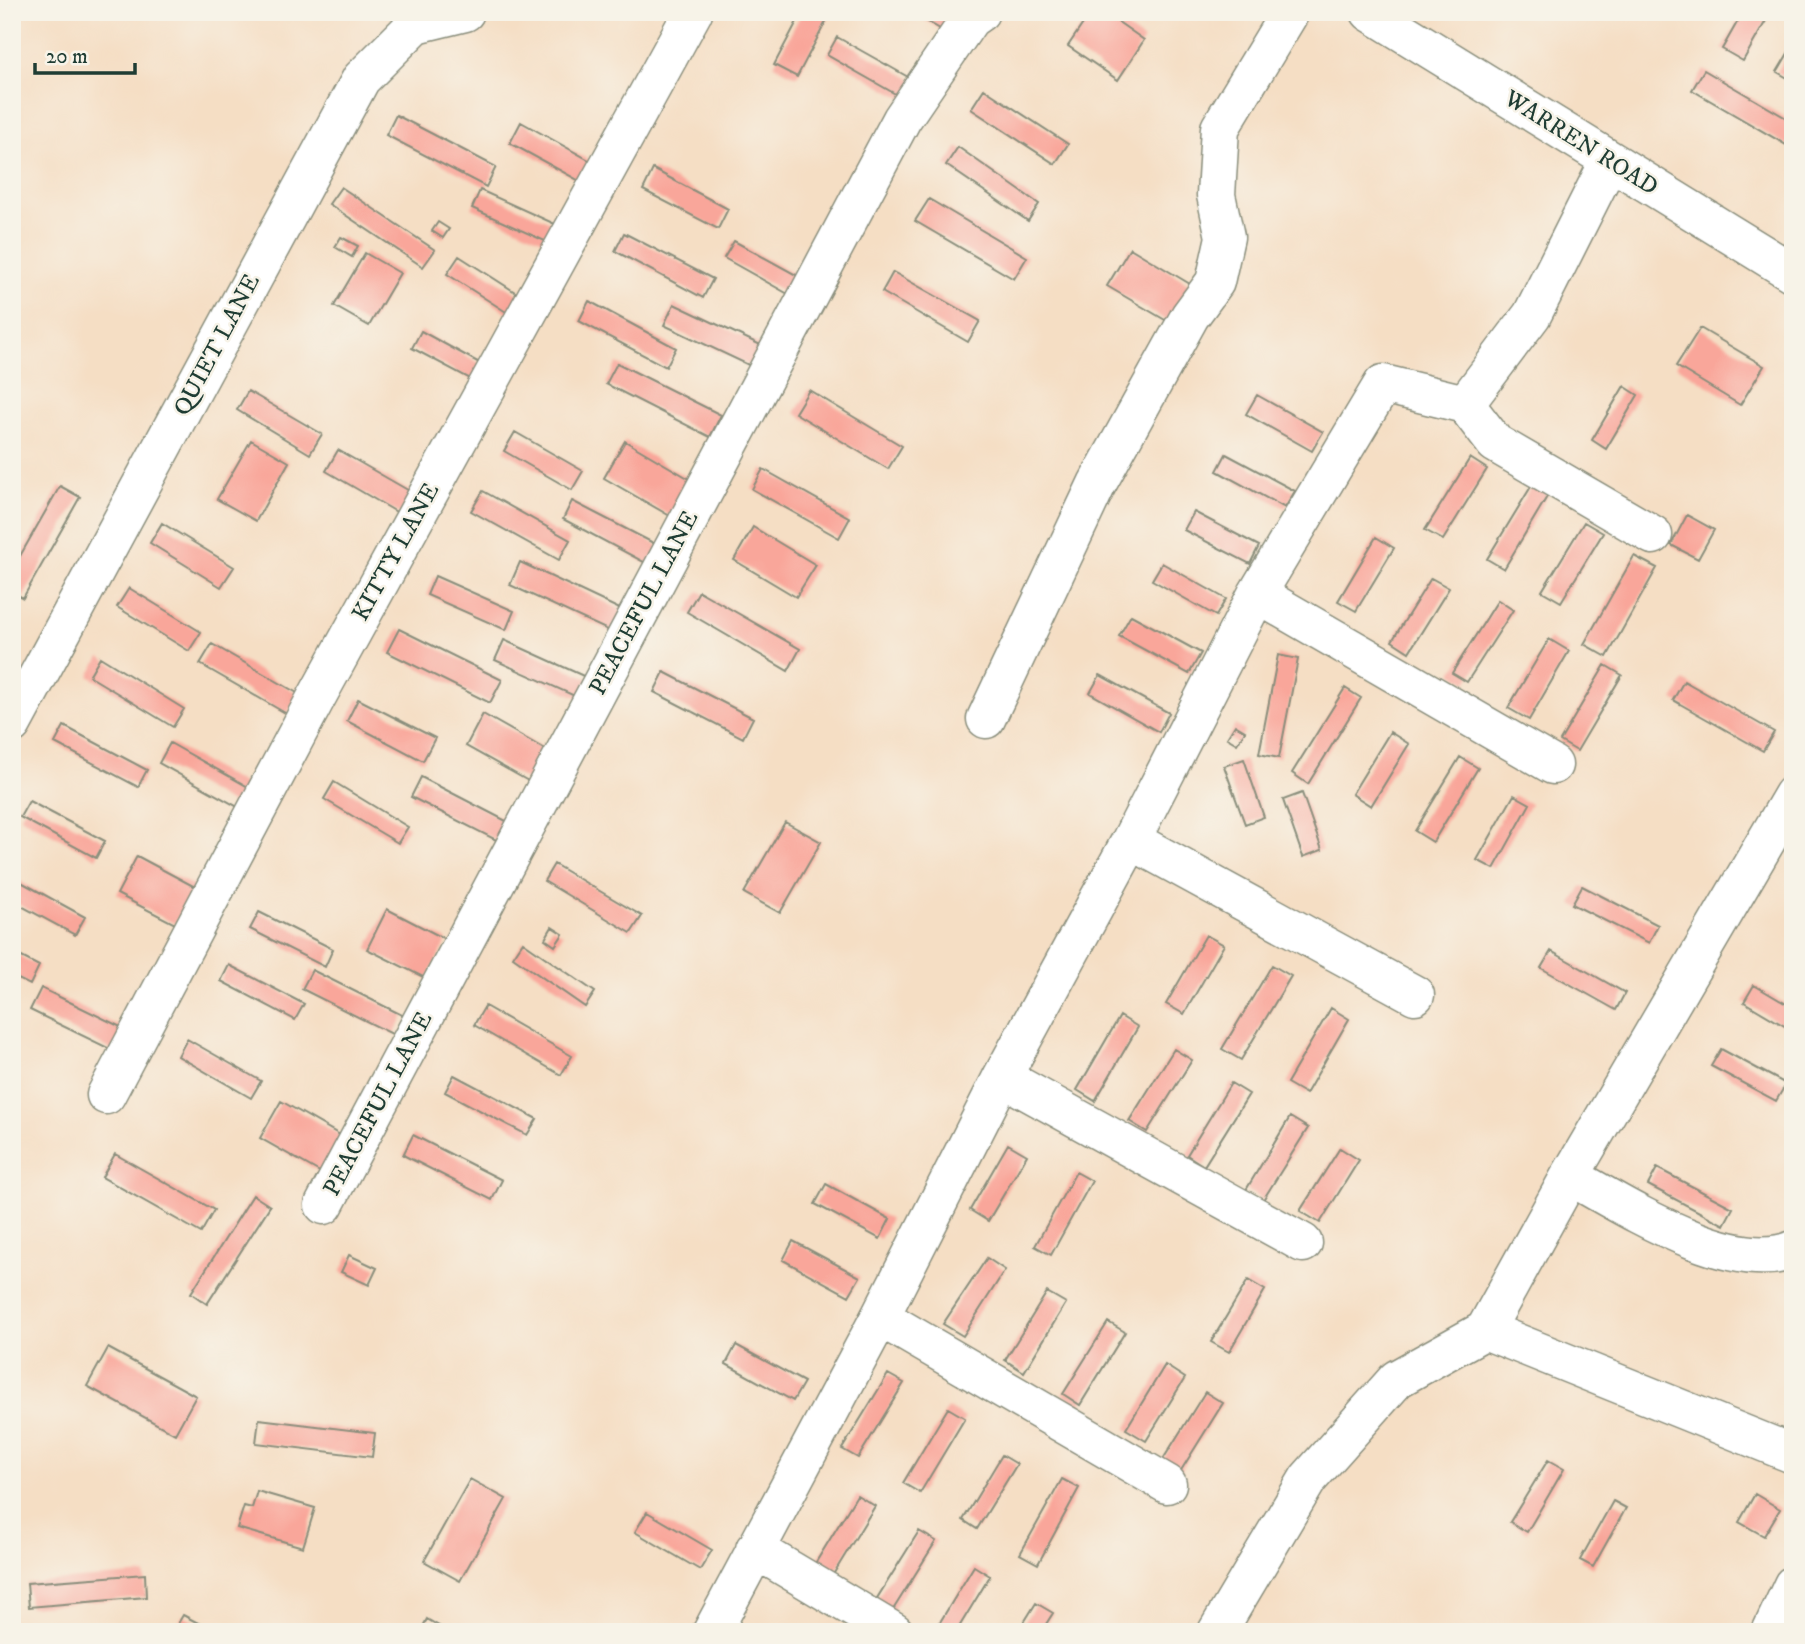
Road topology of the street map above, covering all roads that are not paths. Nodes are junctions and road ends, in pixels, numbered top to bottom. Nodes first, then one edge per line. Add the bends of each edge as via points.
1 (465, 12) edge
2 (693, 12) edge
3 (980, 12) edge
4 (1290, 12) edge
5 (1370, 12) edge
6 (1609, 162) junction
7 (1793, 273) edge
8 (1465, 404) junction
9 (1653, 535) dead end
10 (1257, 594) junction
11 (986, 719) dead end
12 (12, 724) edge
13 (1553, 765) dead end
14 (1793, 795) edge
15 (1131, 840) junction
16 (1415, 995) dead end
17 (1002, 1077) junction
18 (106, 1095) dead end
19 (1570, 1176) junction
20 (324, 1205) dead end
21 (1303, 1242) dead end
22 (1793, 1250) edge
23 (880, 1317) junction
24 (1485, 1330) junction
25 (1793, 1454) edge
26 (1167, 1485) dead end
27 (755, 1549) junction
28 (1793, 1585) edge
29 (712, 1632) edge
30 (894, 1632) edge
31 (1217, 1632) edge
32 (1771, 1632) edge

1 - 12 street, QUIET LANE via 416,24 361,79
2 - 18 street, KITTY LANE via 315,700
3 - 20 street, PEACEFUL LANE via 970,19 902,119
4 - 11 street via 1220,128 1216,195 1224,237 1215,282 1190,316 1097,484
5 - 6 street, WARREN ROAD
6 - 7 street, WARREN ROAD
6 - 8 street via 1532,315
8 - 9 street via 1495,443
8 - 10 street via 1382,384
10 - 13 street
10 - 15 street
14 - 19 street
15 - 16 street
15 - 17 street
17 - 21 street
17 - 23 street
19 - 22 street via 1639,1215 1710,1247 1762,1256
19 - 24 street
23 - 26 street
23 - 27 street
24 - 25 street
24 - 31 street via 1397,1379 1308,1479
27 - 29 street
27 - 30 street
28 - 32 street

